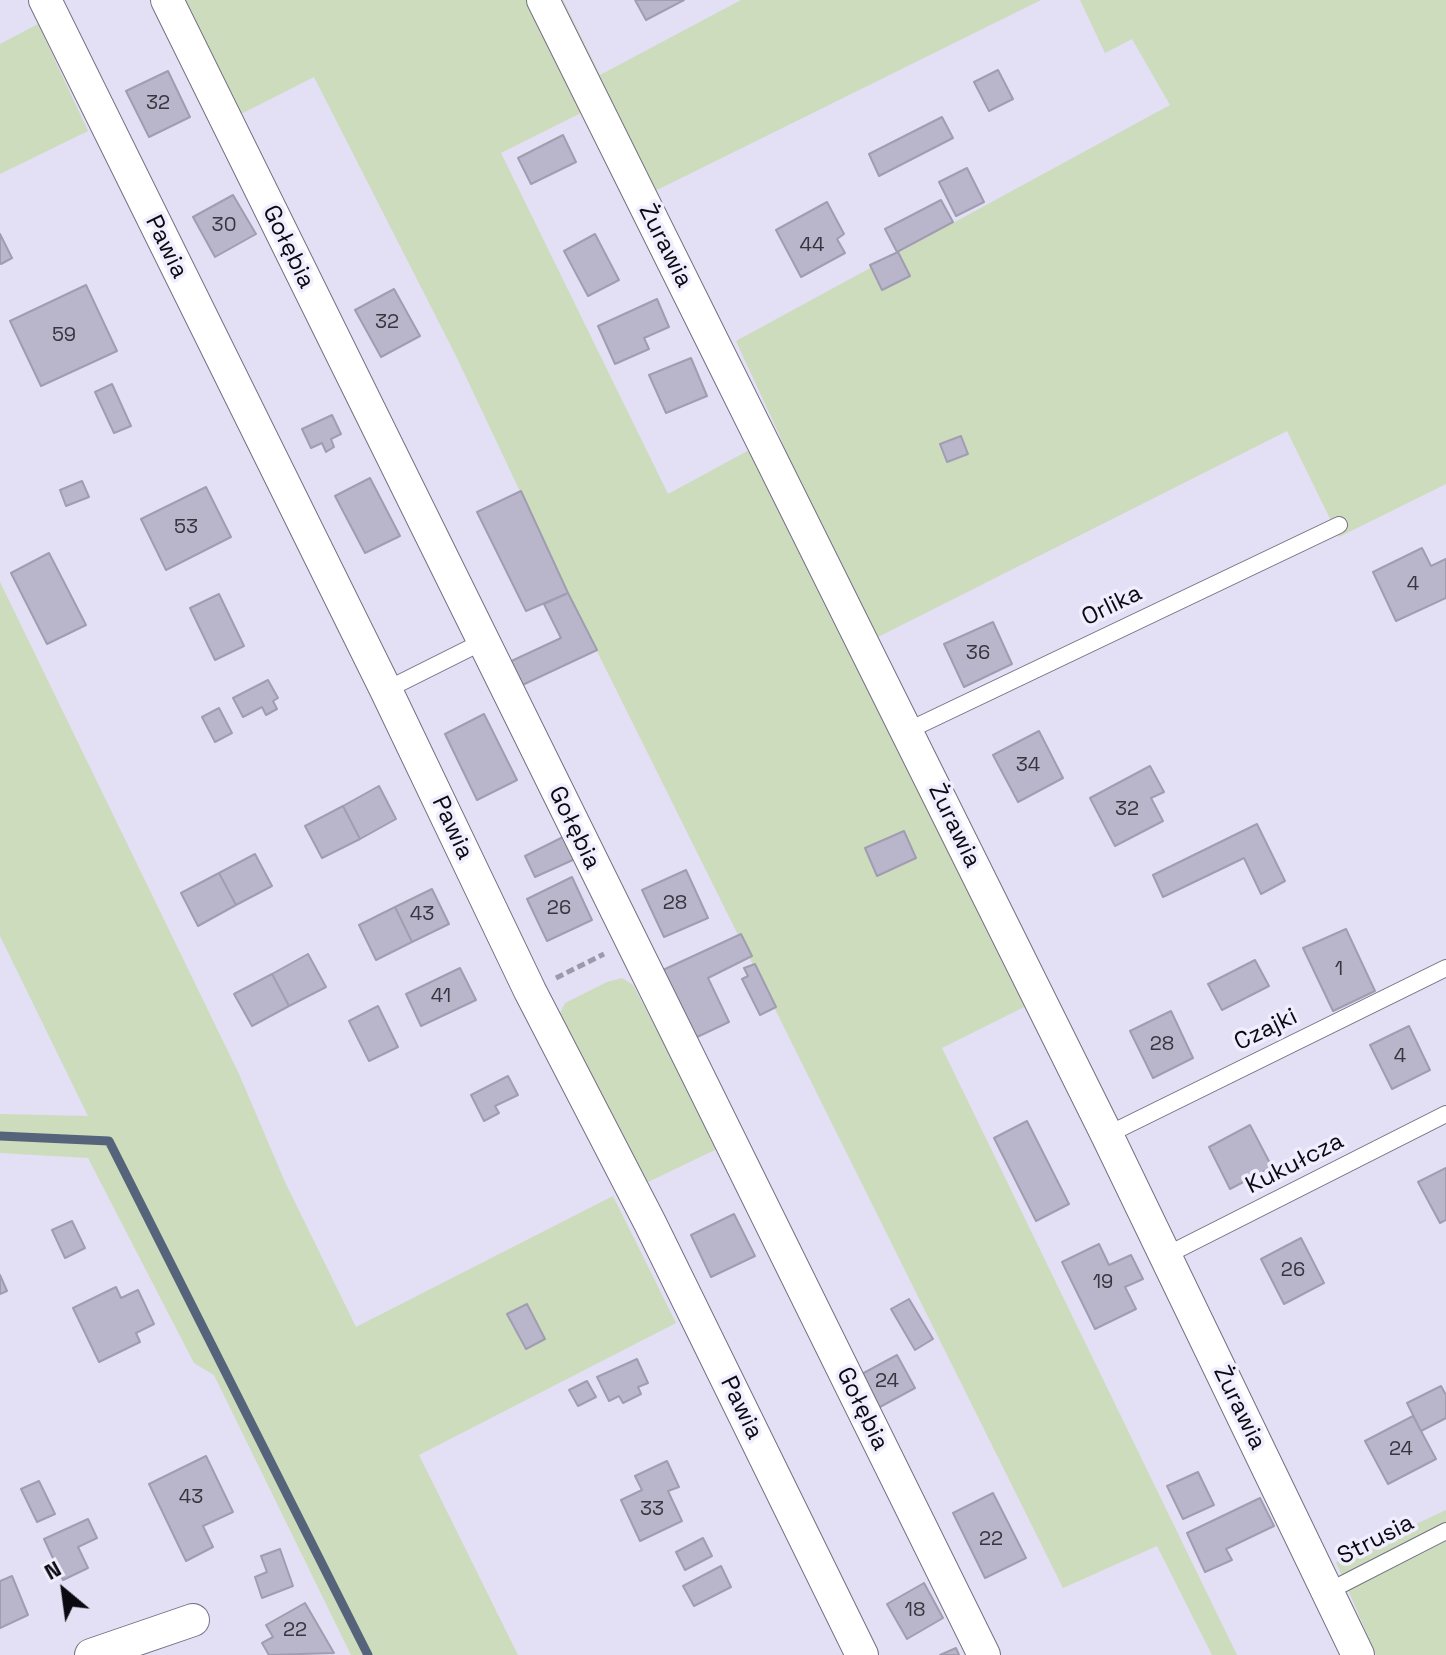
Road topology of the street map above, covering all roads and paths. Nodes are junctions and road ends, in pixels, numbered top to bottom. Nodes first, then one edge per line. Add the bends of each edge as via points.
1 (45, 0) edge
2 (167, 0) edge
3 (543, 0) edge
4 (1339, 525) dead end
5 (482, 642) junction
6 (386, 690) junction
7 (907, 731) junction
8 (630, 940) junction
9 (1446, 968) edge
10 (530, 991) junction
11 (1446, 1114) edge
12 (1107, 1135) junction
13 (1165, 1256) junction
14 (1446, 1531) edge
15 (1327, 1592) junction
16 (193, 1620) dead end
17 (91, 1655) edge
18 (862, 1655) edge
19 (984, 1655) edge
20 (1358, 1655) edge

1 - 6 street, Pawia
2 - 5 street, Gołębia
3 - 7 street, Żurawia
4 - 7 lane, Orlika
5 - 6 lane
5 - 8 street, Gołębia
6 - 10 street, Pawia
7 - 12 street, Żurawia
8 - 10 path
8 - 19 street, Gołębia
9 - 12 lane, Czajki
10 - 18 street, Pawia
11 - 13 lane, Kukułcza
12 - 13 street, Żurawia
13 - 15 street, Żurawia
14 - 15 lane, Strusia
15 - 20 street, Żurawia
16 - 17 street

